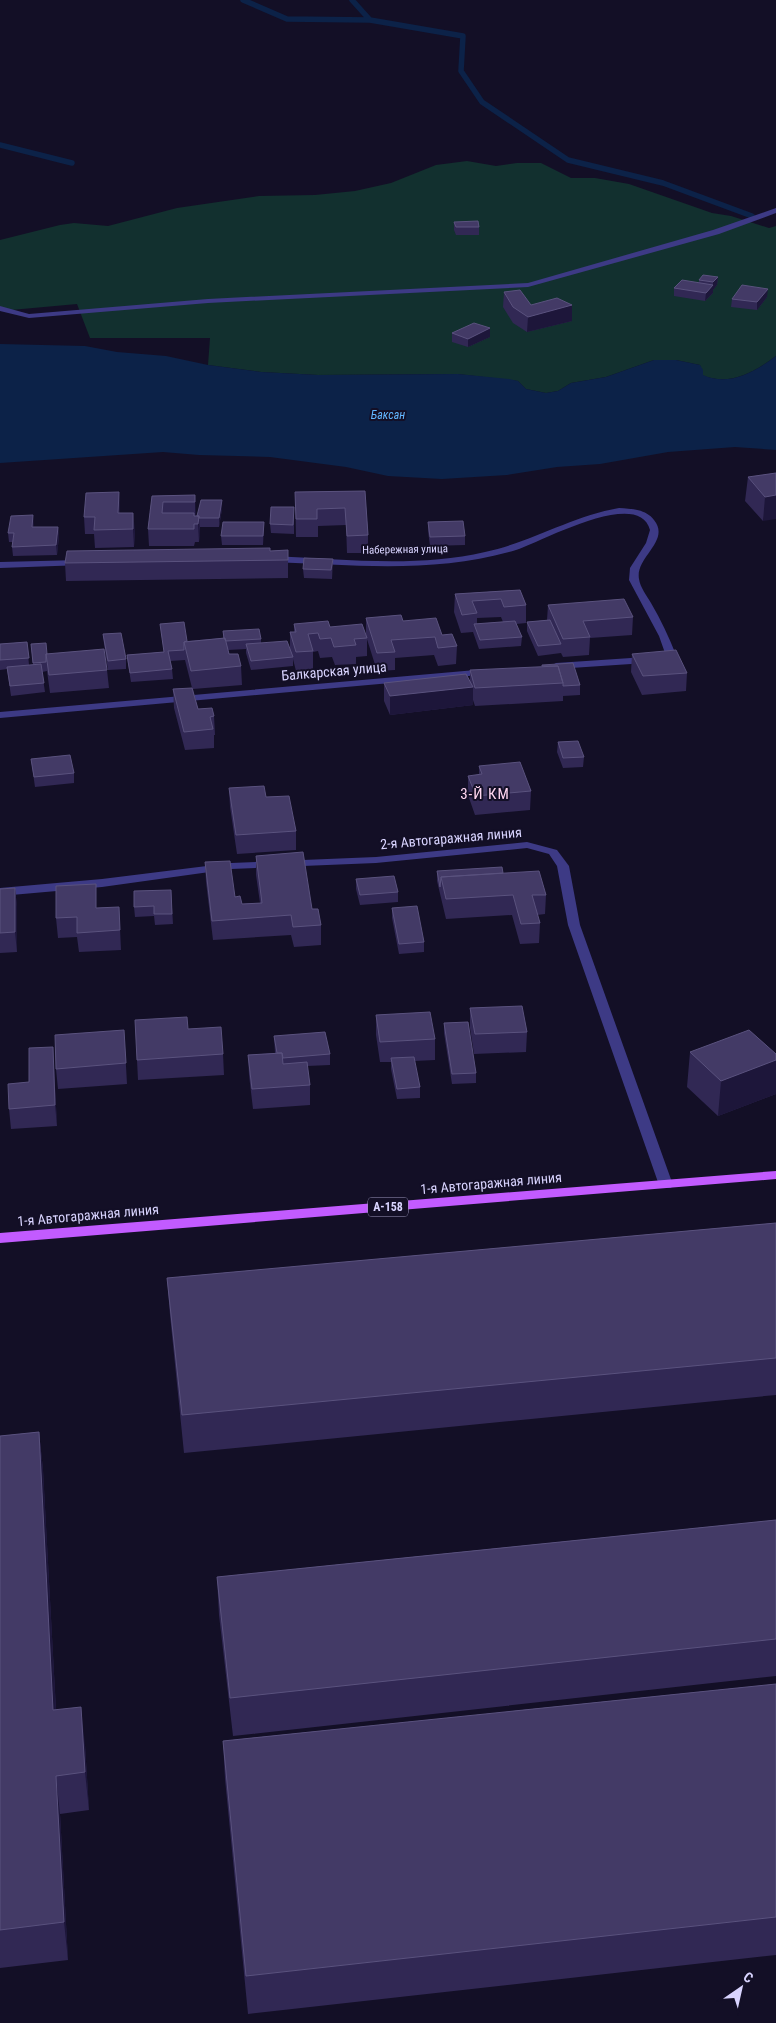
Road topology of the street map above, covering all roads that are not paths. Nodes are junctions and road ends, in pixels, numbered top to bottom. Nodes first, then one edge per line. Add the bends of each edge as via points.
1 (776, 210) edge
2 (0, 308) edge
3 (258, 559) edge
4 (91, 562) edge
5 (0, 565) edge
6 (547, 667) edge
7 (497, 671) edge
8 (0, 714) edge
9 (0, 892) edge
10 (776, 1175) edge
11 (666, 1185) junction
12 (0, 1238) edge

1 - 2 street via 716,232 528,285 208,301 29,316
3 - 6 street, Набережная улица via 443,562 495,553 603,514 618,511 638,513 647,518 654,534 634,569 634,580 671,655 646,660
4 - 5 street
7 - 8 street, Балкарская улица
9 - 11 street, 2-я Автогаражная линия via 231,866 376,860 501,846 527,845 553,852 563,866 574,925
10 - 11 main road, 1-я Автогаражная линия / А-158
11 - 12 main road, 1-я Автогаражная линия / А-158

